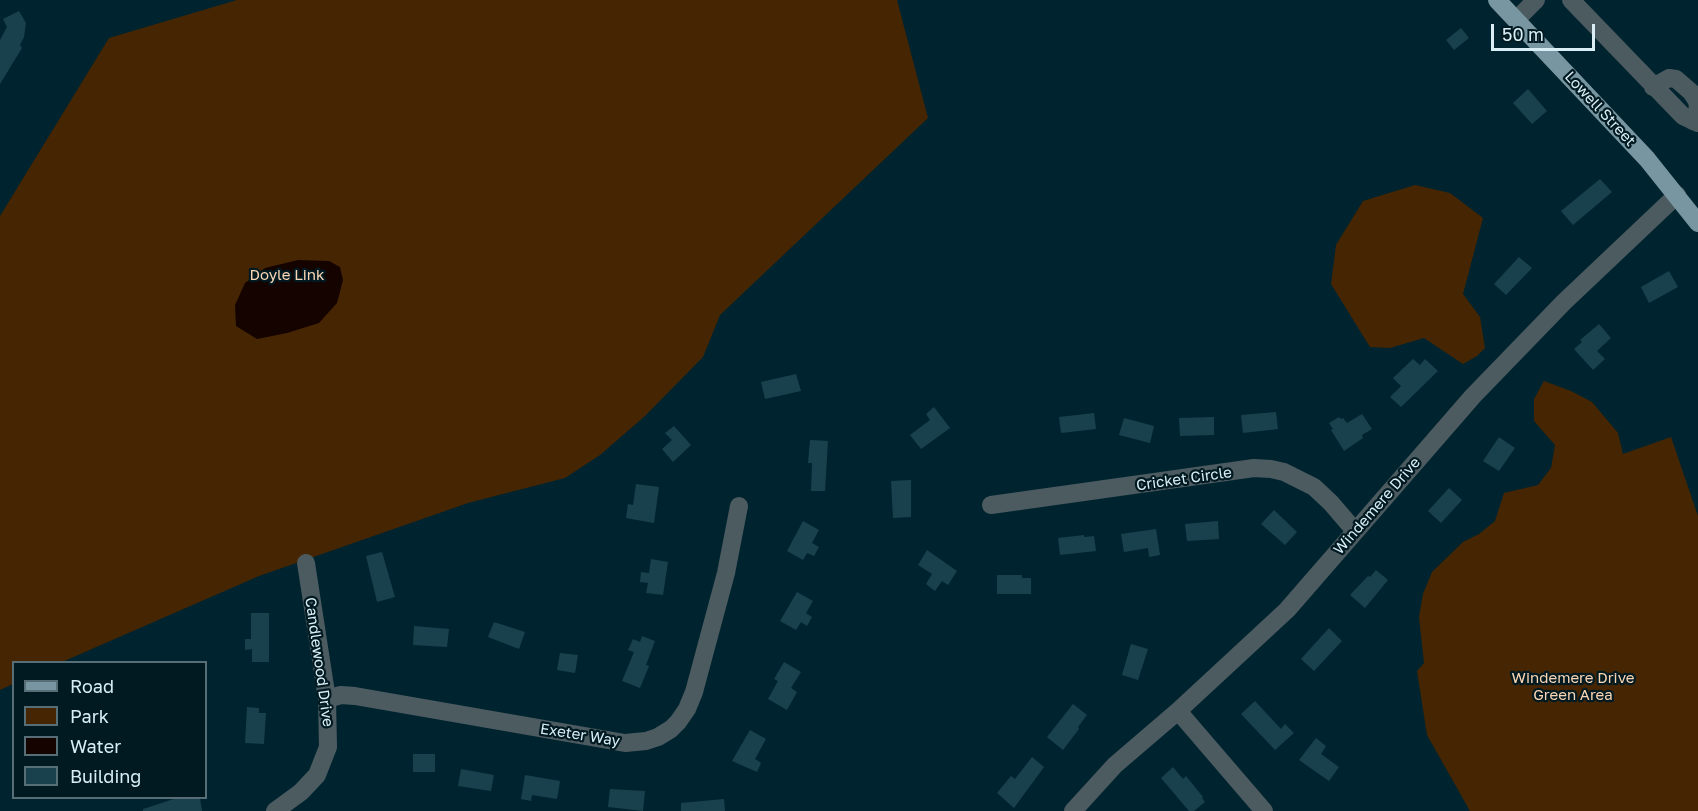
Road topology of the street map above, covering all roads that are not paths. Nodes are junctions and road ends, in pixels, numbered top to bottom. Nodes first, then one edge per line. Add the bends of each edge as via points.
1 (1497, 0) edge
2 (1536, 0) edge
3 (1571, 0) edge
4 (1516, 20) junction
5 (1696, 122) edge
6 (1677, 195) junction
7 (1698, 223) edge
8 (991, 505) dead end
9 (739, 506) dead end
10 (1355, 531) junction
11 (306, 563) dead end
12 (327, 699) junction
13 (1178, 711) junction
14 (275, 811) edge
15 (1073, 811) edge
16 (1264, 811) edge

1 - 4 main road, Lowell Street
2 - 4 street
3 - 5 street via 1653,87 1683,116
4 - 6 main road, Lowell Street
6 - 7 main road, Lowell Street
6 - 10 street, Windemere Drive via 1564,302 1473,396
8 - 10 street, Cricket Circle via 1254,468 1271,469 1314,487
9 - 12 street, Exeter Way via 726,573 694,692 682,716 665,734 625,743 355,696
10 - 13 street, Windemere Drive via 1287,610
11 - 12 street, Candlewood Drive
12 - 14 street, Candlewood Drive via 329,737 323,765 306,788
13 - 15 street, Windemere Drive via 1115,765
13 - 16 street

